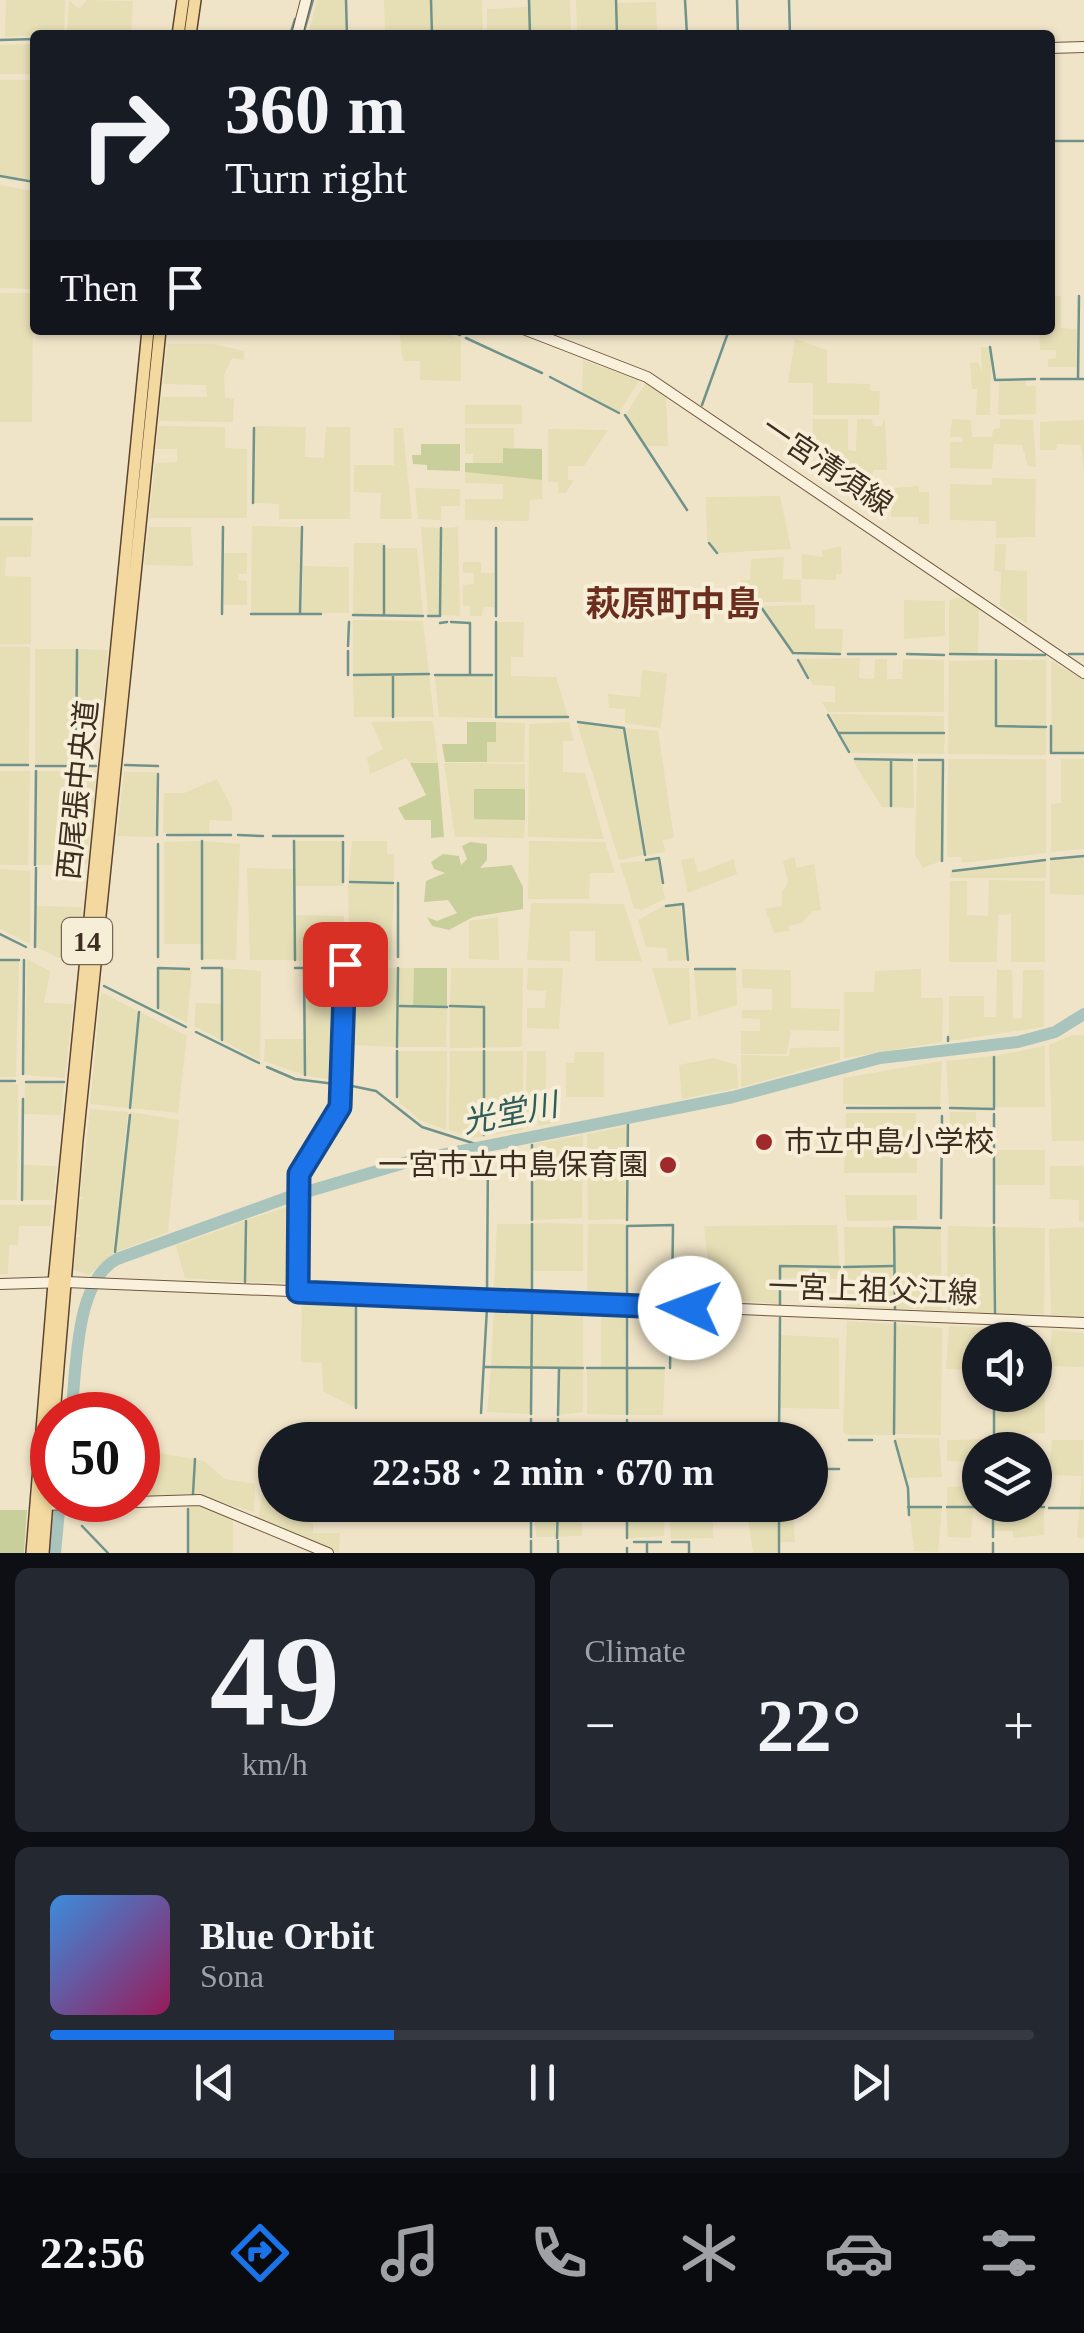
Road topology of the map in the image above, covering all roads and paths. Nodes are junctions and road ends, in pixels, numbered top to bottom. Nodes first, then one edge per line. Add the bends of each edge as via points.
1 (183, 0) edge
2 (195, 0) edge
3 (306, 0) edge
4 (179, 30) edge
5 (191, 30) edge
6 (298, 30) edge
7 (1084, 46) edge
8 (1055, 48) edge
9 (148, 335) edge
10 (159, 335) edge
11 (539, 335) edge
12 (1084, 673) edge
13 (345, 964) dead end
14 (59, 1282) junction
15 (0, 1284) edge
16 (298, 1292) junction
17 (1084, 1323) edge
18 (55, 1392) edge
19 (55, 1392) edge
20 (160, 1503) edge
21 (44, 1522) edge
22 (48, 1522) edge
23 (32, 1553) edge
24 (42, 1553) edge
25 (328, 1553) edge

1 - 4 main road
2 - 5 main road
3 - 6 main road
7 - 8 main road
9 - 14 main road, 西尾張中央道 / 14
10 - 14 main road, 西尾張中央道 / 14
11 - 12 main road, 一宮清須線 via 647,377
13 - 16 main road via 340,1107 303,1163
14 - 15 main road, 一宮上祖父江線
14 - 16 main road, 一宮上祖父江線
14 - 18 main road, 西尾張中央道 / 14
14 - 19 main road, 西尾張中央道 / 14
16 - 17 main road, 一宮上祖父江線
20 - 25 main road via 211,1502
21 - 23 main road, 西尾張中央道 / 14
22 - 24 main road, 西尾張中央道 / 14

